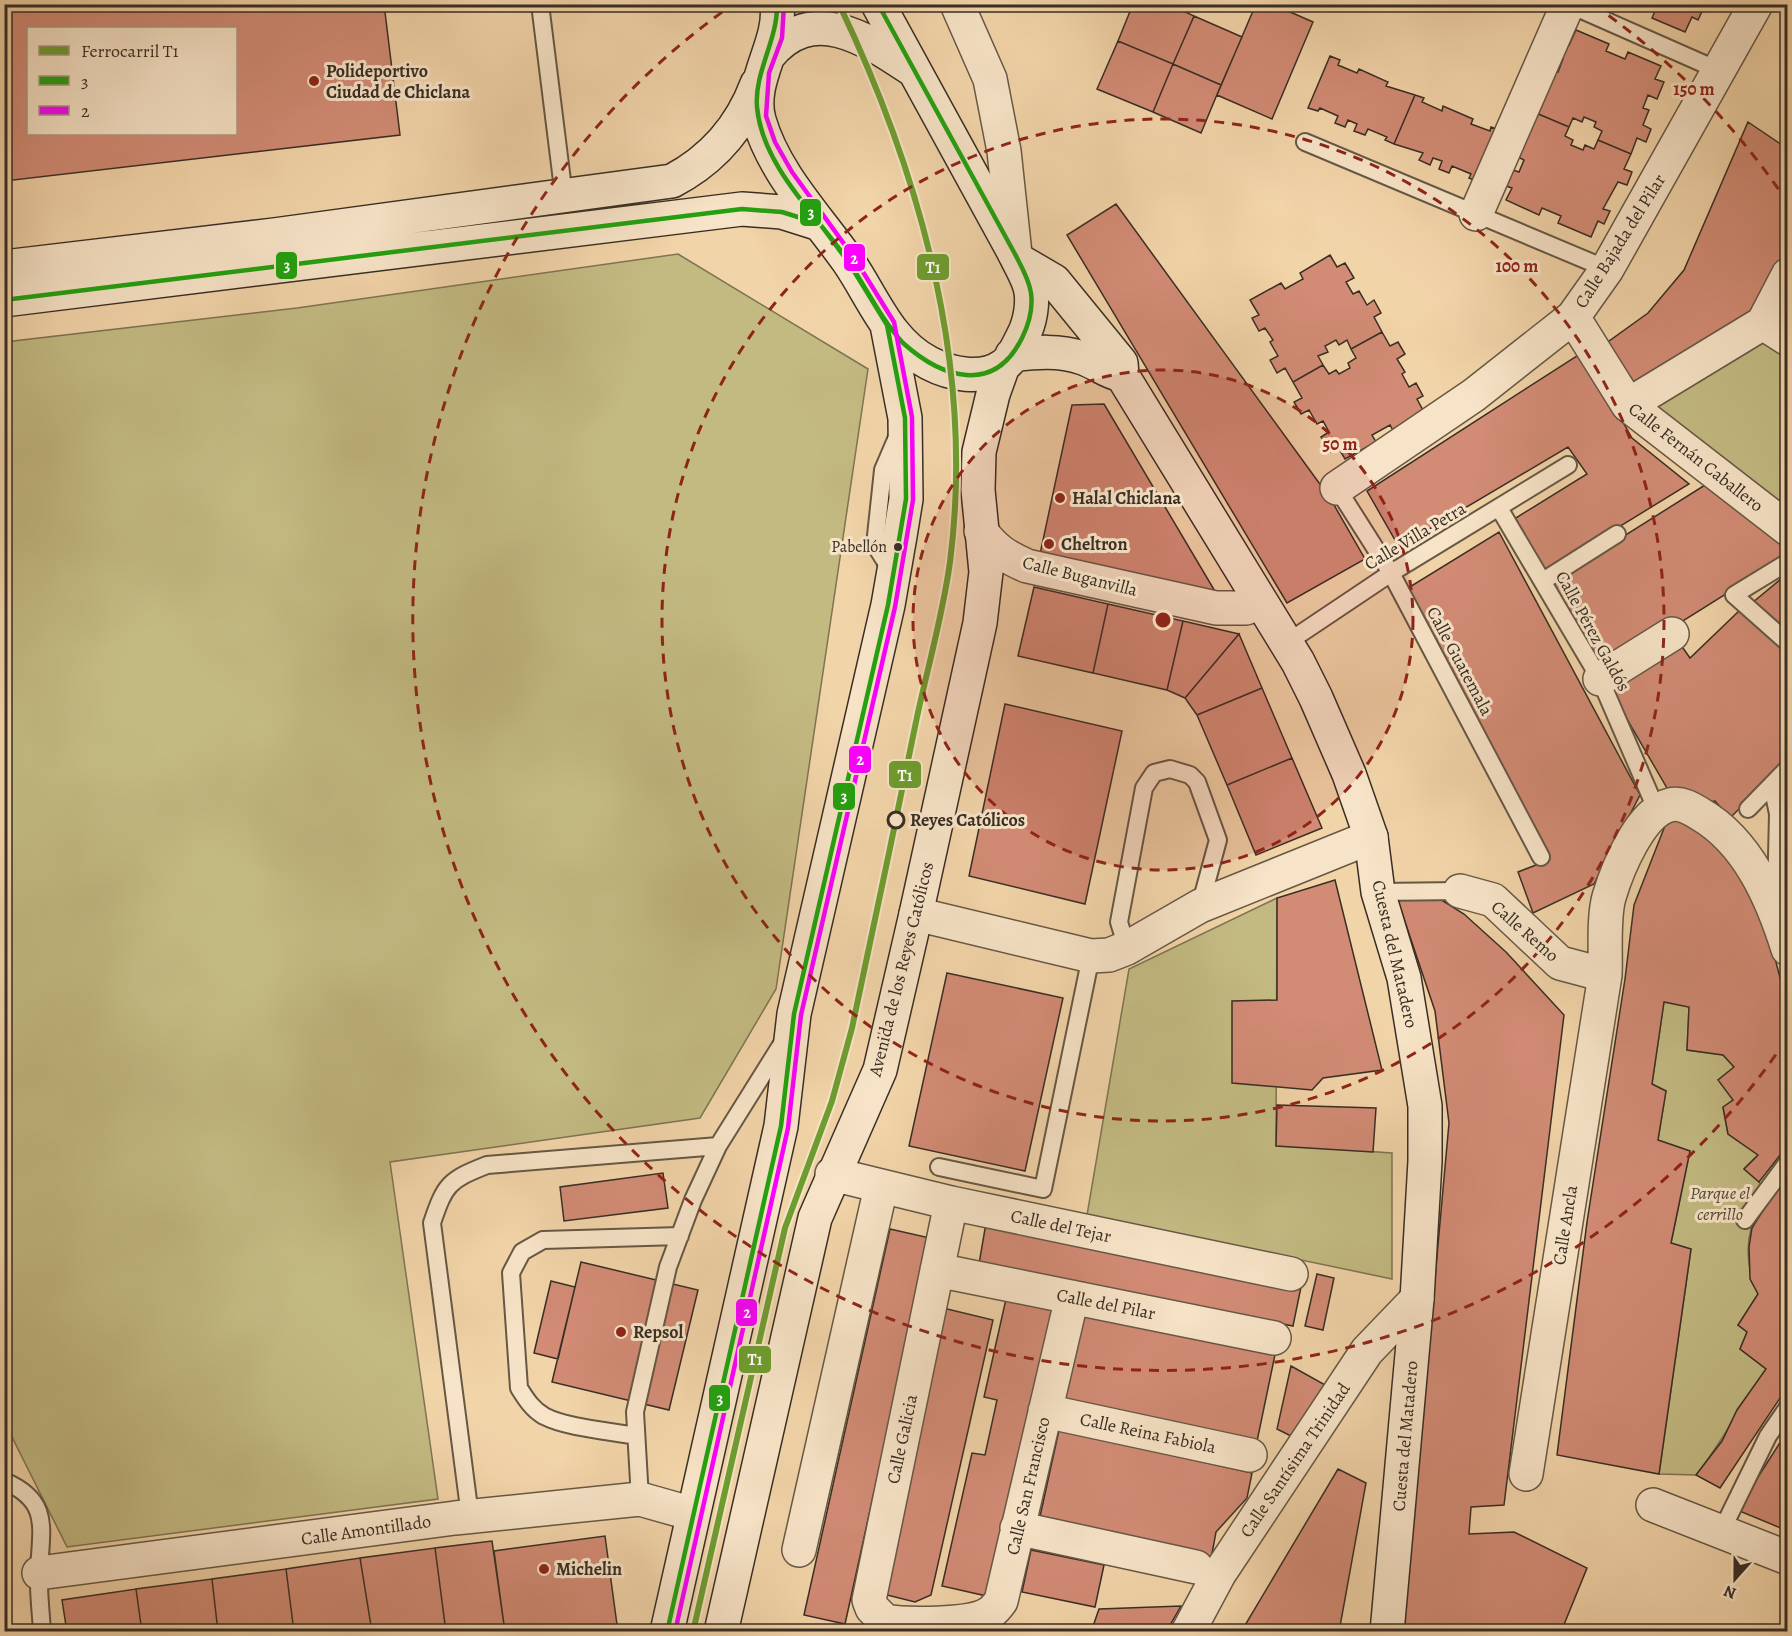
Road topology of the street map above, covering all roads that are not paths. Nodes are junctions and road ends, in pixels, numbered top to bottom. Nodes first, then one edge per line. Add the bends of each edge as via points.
1 (540, 4) edge
2 (777, 4) edge
3 (878, 4) edge
4 (957, 4) edge
5 (1568, 4) edge
6 (1756, 4) edge
7 (765, 64) junction
8 (1720, 71) junction
9 (917, 73) junction
10 (1305, 142) dead end
11 (564, 197) junction
12 (1476, 214) junction
13 (820, 224) junction
14 (1017, 257) junction
15 (4, 267) edge
16 (1607, 269) junction
17 (1788, 275) edge
18 (4, 300) edge
19 (1573, 317) junction
20 (887, 325) junction
21 (1775, 331) edge
22 (1007, 361) junction
23 (1122, 375) junction
24 (1628, 405) junction
25 (1568, 465) dead end
26 (1337, 488) joint
27 (1499, 508) junction
28 (1788, 529) edge
29 (981, 531) junction
30 (1617, 534) dead end
31 (1788, 562) edge
32 (1391, 573) junction
33 (1543, 581) junction
34 (1260, 603) junction
35 (1672, 634) dead end
36 (1788, 643) edge
37 (1285, 644) junction
38 (1600, 679) junction
39 (1788, 768) edge
40 (1772, 784) junction
41 (1748, 809) dead end
42 (1657, 811) junction
43 (1371, 837) junction
44 (1541, 857) dead end
45 (1460, 891) joint
46 (1378, 892) junction
47 (1200, 906) junction
48 (1775, 908) junction
49 (916, 914) junction
50 (1127, 948) junction
51 (1788, 949) edge
52 (1091, 956) junction
53 (1605, 975) junction
54 (794, 1026) junction
55 (718, 1146) junction
56 (1788, 1162) edge
57 (939, 1167) dead end
58 (832, 1174) junction
59 (881, 1187) junction
60 (951, 1203) junction
61 (1745, 1220) dead end
62 (680, 1236) junction
63 (937, 1270) junction
64 (1292, 1274) dead end
65 (1072, 1297) junction
66 (1417, 1299) junction
67 (1274, 1338) dead end
68 (1788, 1407) edge
69 (1045, 1411) junction
70 (636, 1436) junction
71 (1250, 1455) dead end
72 (1526, 1474) dead end
73 (4, 1481) edge
74 (640, 1499) junction
75 (1653, 1505) dead end
76 (693, 1514) junction
77 (470, 1516) junction
78 (1017, 1528) junction
79 (1721, 1532) junction
80 (799, 1550) dead end
81 (1788, 1558) edge
82 (1196, 1567) dead end
83 (39, 1573) junction
84 (933, 1623) joint
85 (42, 1632) edge
86 (667, 1632) edge
87 (721, 1632) edge
88 (1188, 1632) edge
89 (1387, 1632) edge

1 - 11 lane
2 - 7 street via 775,36
3 - 9 street
4 - 14 street via 990,79 1004,151
5 - 8 lane
5 - 12 street
6 - 8 street, Calle Bajada del Pilar
7 - 9 street via 777,45 789,38 811,30 839,29 867,40
7 - 11 street via 753,96 725,140 693,170 672,181
7 - 13 street via 758,117 768,145
8 - 16 street, Calle Bajada del Pilar
9 - 14 street
10 - 12 lane
11 - 15 street
12 - 16 lane
13 - 18 street via 782,213 734,210
13 - 20 street via 849,262
14 - 22 street, Avenida de los Reyes Católicos via 1031,289 1030,304 1026,330
14 - 23 street, Cuesta del Matadero via 1054,281 1121,363
16 - 19 street, Calle Bajada del Pilar
17 - 21 street
19 - 24 street, Calle Fernán Caballero
19 - 26 street, Calle Bajada del Pilar via 1473,395
20 - 22 street via 905,347 951,373 983,374
20 - 54 street via 905,418 906,499 894,574
21 - 24 street
22 - 23 street via 1057,352 1084,358
22 - 29 street, Avenida de los Reyes Católicos via 993,394 979,452
23 - 34 street, Cuesta del Matadero
24 - 28 street, Calle Fernán Caballero
25 - 27 lane, Calle Villa Petra
26 - 32 lane, Calle Guatemala
27 - 32 lane, Calle Villa Petra
27 - 33 lane, Calle Pérez Galdós
29 - 34 street, Calle Buganvilla via 1005,557 1027,566 1216,608 1239,609
29 - 49 street, Avenida de los Reyes Católicos via 986,572 980,623
30 - 33 lane
31 - 36 lane via 1734,595
32 - 37 lane, Calle Villa Petra
32 - 44 lane, Calle Guatemala
33 - 38 lane, Calle Pérez Galdós
34 - 37 street, Cuesta del Matadero
35 - 38 street
37 - 43 street, Cuesta del Matadero via 1298,662 1331,731
38 - 42 lane, Calle Pérez Galdós
39 - 40 lane
40 - 41 lane
40 - 48 lane via 1779,853
42 - 48 street via 1672,804 1688,806 1722,827 1743,853
42 - 53 street via 1640,828 1608,899
43 - 46 street, Cuesta del Matadero
43 - 47 street
45 - 46 lane, Calle Remo
45 - 53 street, Calle Remo via 1493,900 1560,963
46 - 66 street, Cuesta del Matadero via 1404,978 1425,1106
47 - 50 street
47 - 50 lane via 1218,840 1197,782 1180,771 1160,771 1150,777 1144,788 1119,922
48 - 51 street
49 - 52 street
49 - 58 street, Avenida de los Reyes Católicos via 880,1070
50 - 52 street
52 - 57 lane via 1043,1189
53 - 72 street, Calle Ancla
54 - 55 lane
54 - 76 street via 781,1126
55 - 62 lane
55 - 77 lane via 487,1165 457,1177 442,1195 432,1223
56 - 61 lane
58 - 59 street, Calle del Tejar
58 - 87 street, Avenida de los Reyes Católicos via 815,1218
59 - 60 street, Calle del Tejar
59 - 80 street
60 - 63 street, Calle Galicia
60 - 64 street, Calle del Tejar
62 - 70 lane via 668,1267 635,1412
62 - 70 lane via 543,1239 522,1251 511,1273 519,1388 529,1404 544,1416 563,1422
63 - 65 street, Calle del Pilar
63 - 84 street, Calle Galicia via 869,1599 885,1621
65 - 67 street, Calle del Pilar
65 - 69 street, Calle San Francisco
66 - 88 street, Calle Santísima Trinidad via 1367,1352 1219,1574
66 - 89 street, Cuesta del Matadero
68 - 79 lane via 1768,1436
69 - 71 street, Calle Reina Fabiola
69 - 78 street, Calle San Francisco
70 - 74 lane
73 - 83 lane via 20,1487 41,1513
74 - 76 street, Calle Amontillado
74 - 77 street, Calle Amontillado
75 - 79 street
76 - 86 street
77 - 83 street, Calle Amontillado
78 - 82 street
78 - 84 street, Calle San Francisco via 996,1608 980,1618
79 - 81 street
83 - 85 lane

